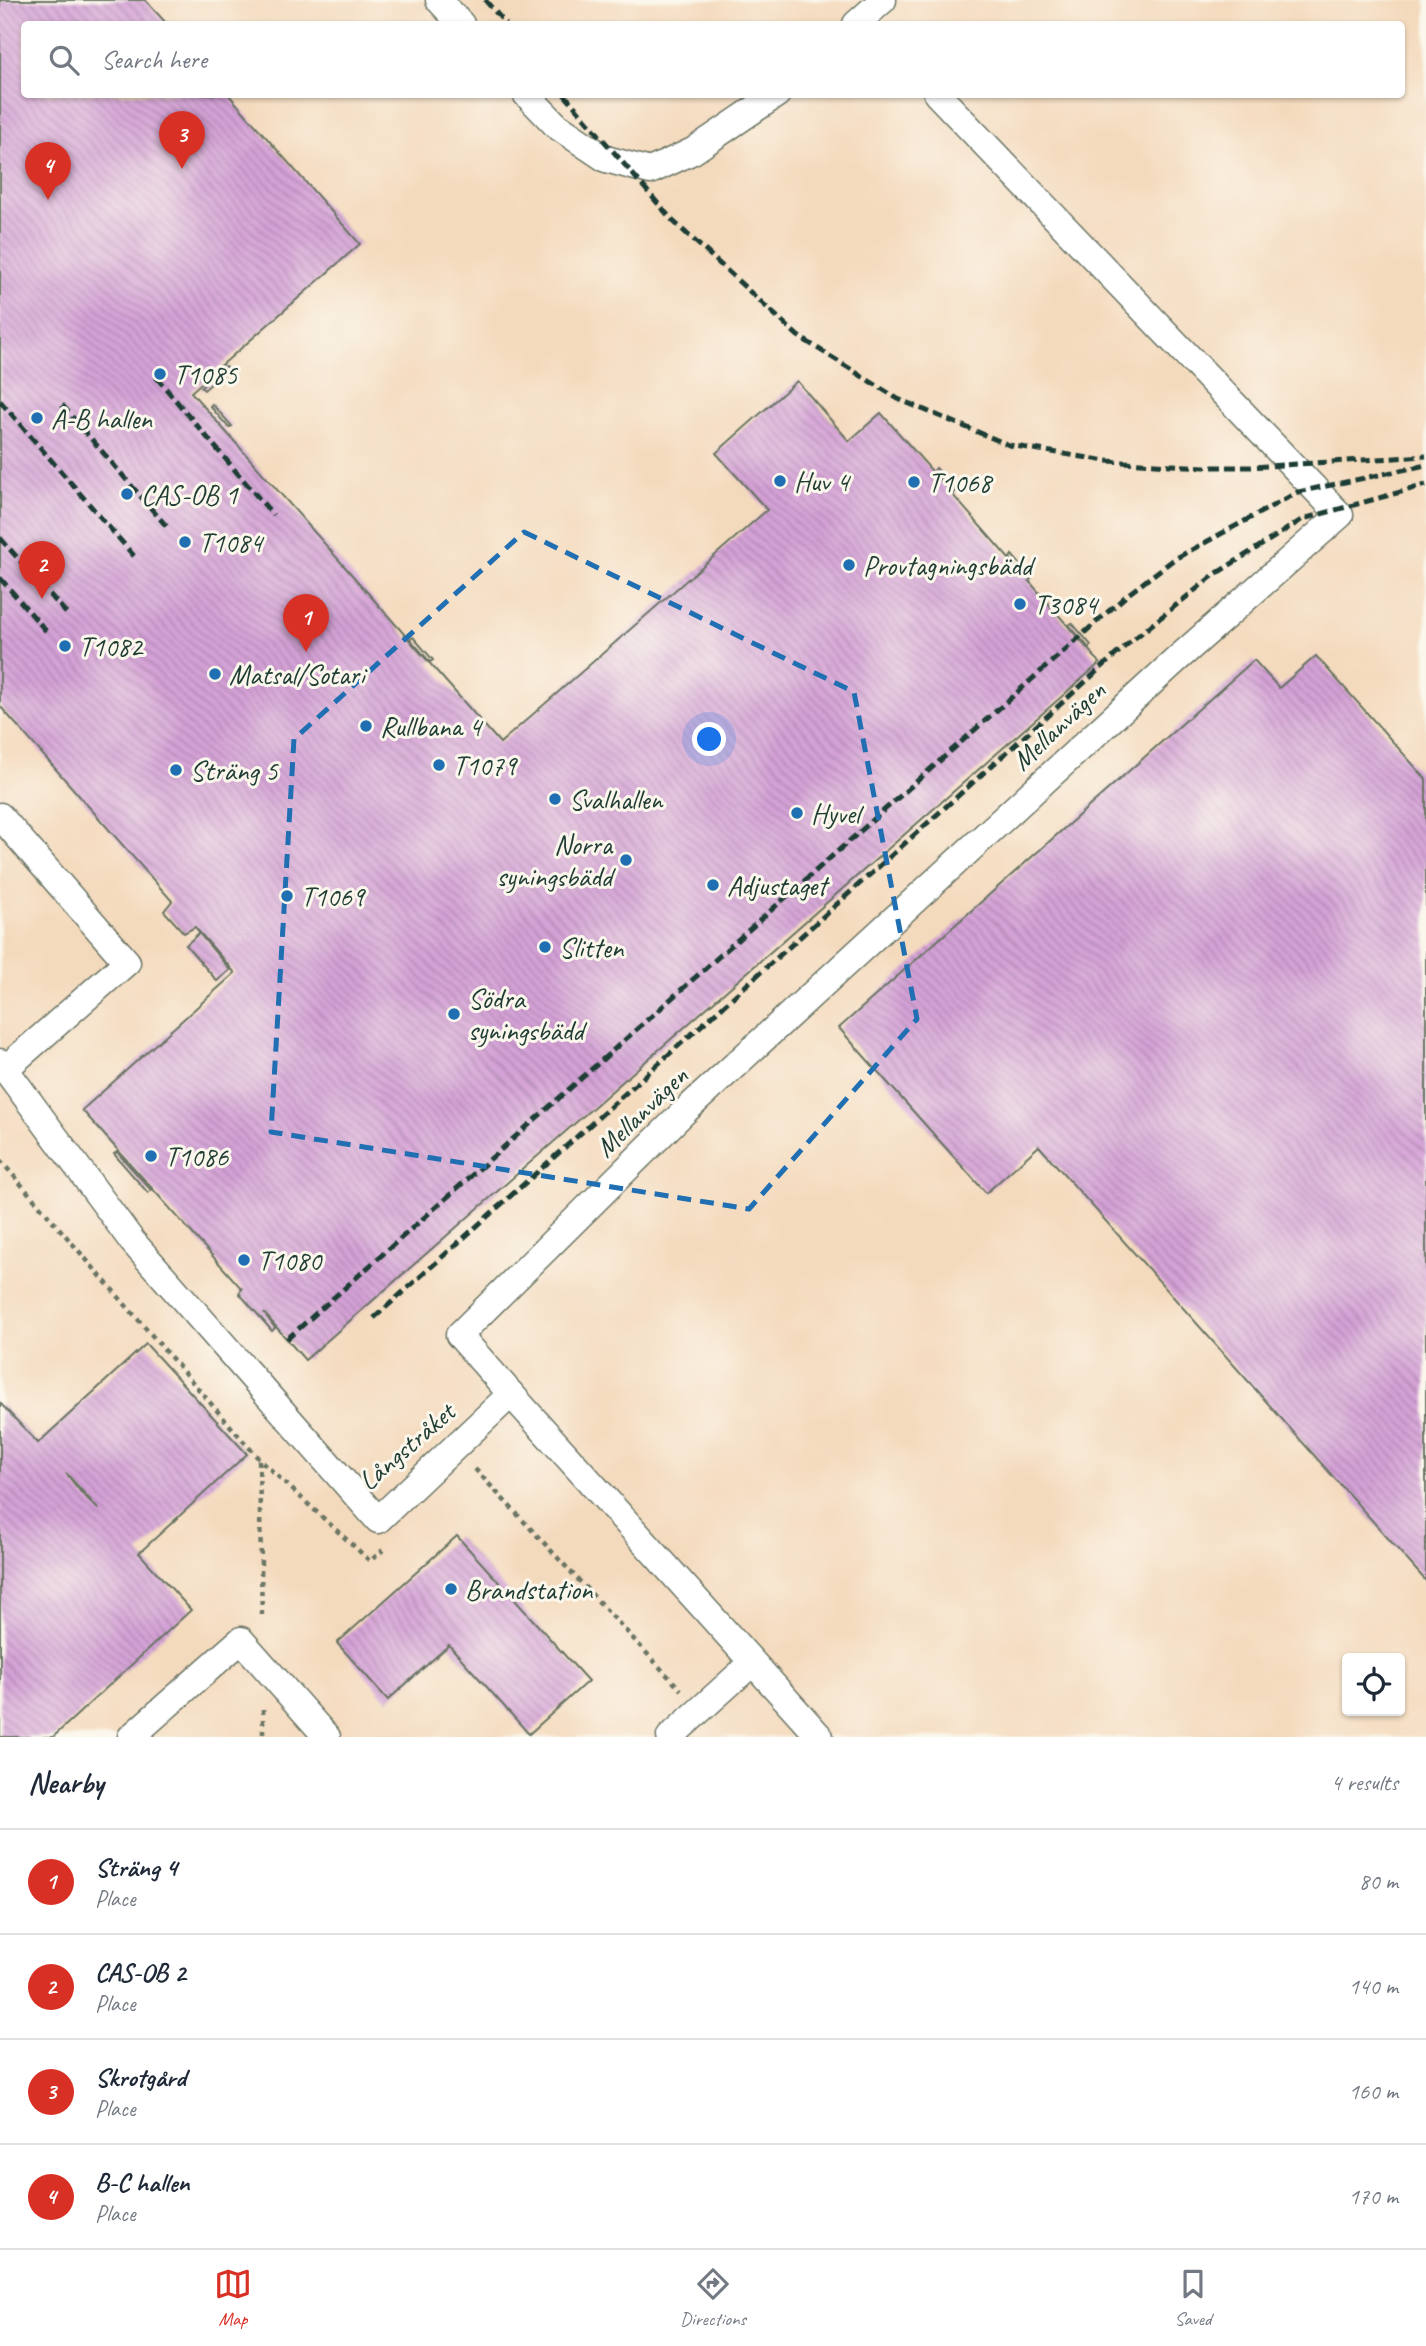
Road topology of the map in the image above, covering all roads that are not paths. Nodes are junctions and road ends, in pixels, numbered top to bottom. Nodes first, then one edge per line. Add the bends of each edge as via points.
1 (439, 0) edge
2 (883, 0) edge
3 (458, 21) edge
4 (864, 21) edge
5 (530, 98) edge
6 (771, 98) edge
7 (941, 98) edge
8 (0, 816) edge
9 (2, 1066) edge
10 (511, 1394) junction
11 (752, 1663) junction
12 (131, 1737) edge
13 (327, 1737) edge
14 (670, 1737) edge
15 (820, 1737) edge

1 - 3 street
2 - 4 street
5 - 6 street via 557,126 606,159 650,171 693,151
7 - 10 street, Mellanvägen via 1340,515 684,1112 459,1335
8 - 9 street via 127,961
9 - 10 street, Långstråket via 132,1241 378,1520
10 - 11 street
11 - 14 street
11 - 15 street
12 - 13 street via 241,1640

